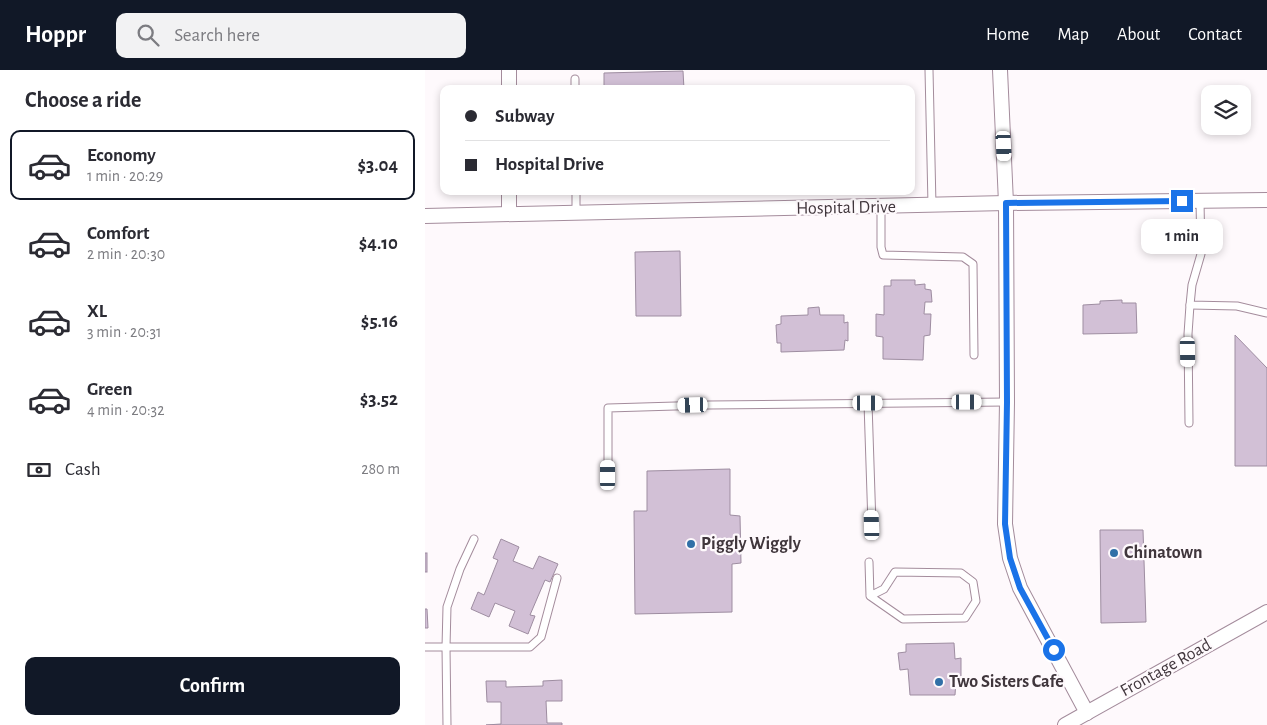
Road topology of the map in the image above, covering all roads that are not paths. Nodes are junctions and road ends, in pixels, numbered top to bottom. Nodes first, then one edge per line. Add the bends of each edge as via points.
1 (509, 70) edge
2 (929, 70) edge
3 (1000, 70) edge
4 (575, 79) dead end
5 (509, 85) edge
6 (575, 85) edge
7 (509, 195) edge
8 (576, 195) edge
9 (1267, 200) edge
10 (1199, 201) junction
11 (1006, 203) junction
12 (932, 206) junction
13 (881, 207) junction
14 (576, 213) junction
15 (509, 214) junction
16 (425, 216) edge
17 (1190, 305) junction
18 (1267, 313) edge
19 (974, 355) dead end
20 (1007, 402) junction
21 (868, 403) junction
22 (1189, 423) dead end
23 (608, 475) dead end
24 (872, 525) dead end
25 (474, 539) dead end
26 (869, 562) dead end
27 (557, 578) dead end
28 (870, 596) junction
29 (1267, 612) edge
30 (446, 646) junction
31 (425, 647) edge
32 (1087, 713) junction
33 (447, 725) edge
34 (1065, 725) edge

1 - 5 street
2 - 12 lane
3 - 11 street
4 - 6 lane
7 - 15 street
8 - 14 lane
9 - 10 street, Hospital Drive
10 - 11 street, Hospital Drive
10 - 17 lane via 1201,254
11 - 12 street, Hospital Drive
11 - 20 street
12 - 13 street, Hospital Drive
13 - 14 street, Hospital Drive
13 - 19 lane via 883,255 963,258 973,264
14 - 15 street, Hospital Drive
15 - 16 street, Hospital Drive
17 - 18 lane via 1237,306
17 - 22 lane
20 - 21 lane
20 - 32 street via 1005,524 1010,558 1020,588
21 - 23 lane via 609,408
21 - 24 lane
25 - 30 lane via 459,569 447,607
26 - 28 lane
27 - 30 lane via 541,637 530,647
28 - 28 lane via 903,619 965,618 976,600 973,582 961,573 895,572 884,588
29 - 32 street, Frontage Road
30 - 31 lane
30 - 33 lane
32 - 34 street, Frontage Road

